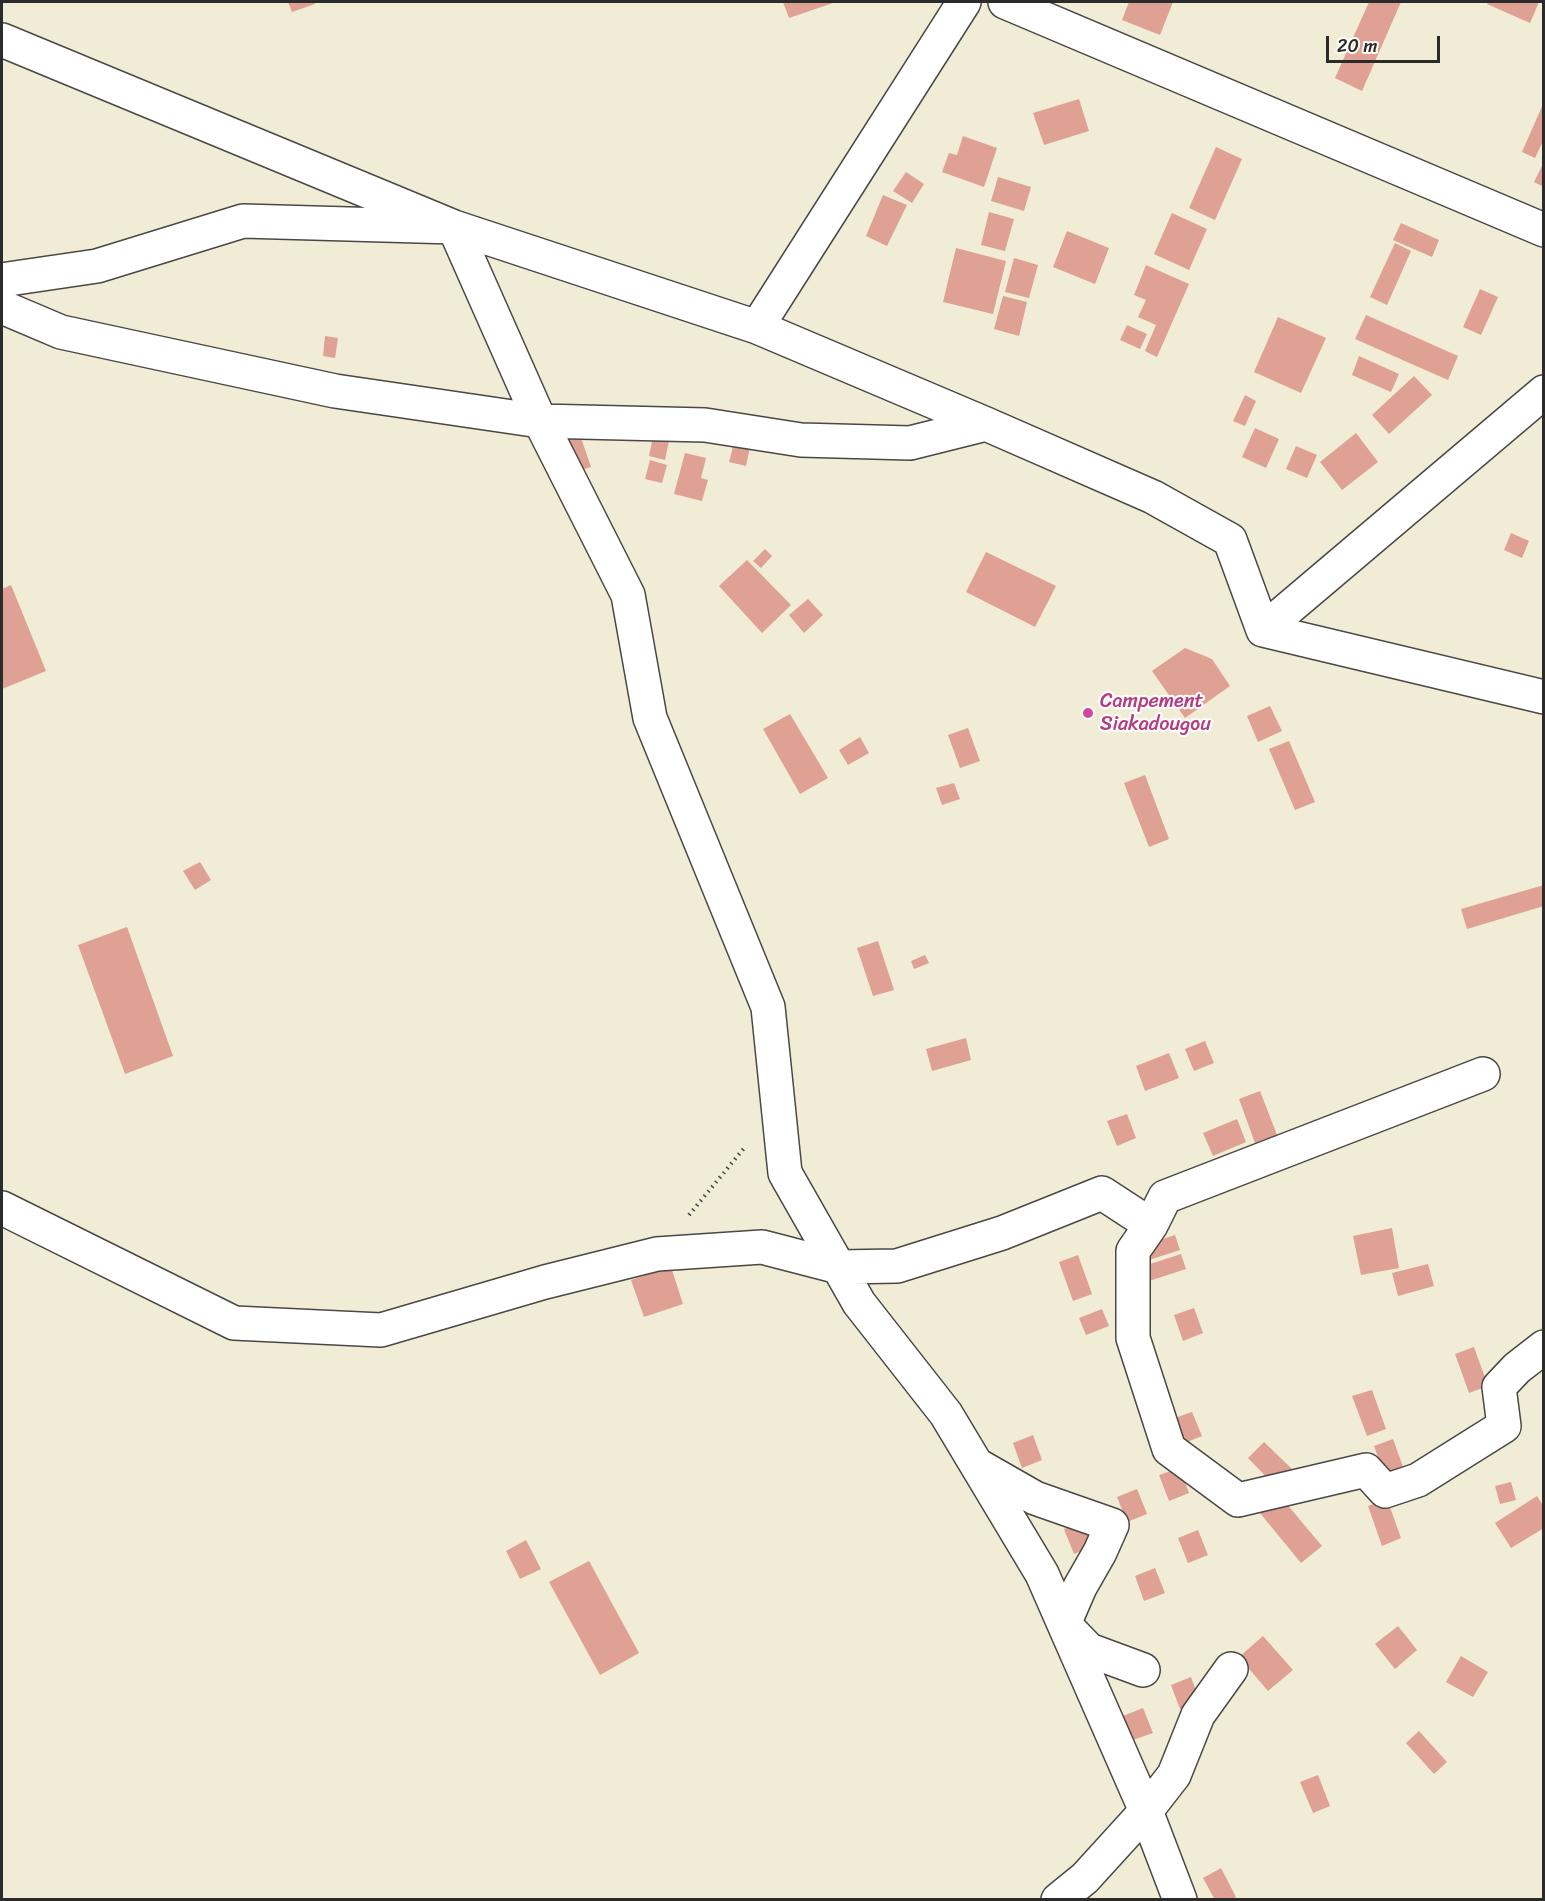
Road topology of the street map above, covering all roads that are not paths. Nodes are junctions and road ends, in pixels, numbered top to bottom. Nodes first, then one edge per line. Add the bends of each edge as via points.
1 (964, 2) edge
2 (1005, 2) edge
3 (2, 40) edge
4 (454, 226) junction
5 (1544, 230) edge
6 (2, 280) edge
7 (2, 307) edge
8 (757, 327) junction
9 (1544, 393) edge
10 (540, 421) junction
11 (986, 424) junction
12 (1263, 630) junction
13 (1544, 697) edge
14 (1483, 1074) dead end
15 (2, 1208) edge
16 (1151, 1225) junction
17 (839, 1267) junction
18 (1544, 1347) edge
19 (977, 1465) junction
20 (1064, 1623) junction
21 (1232, 1669) dead end
22 (1143, 1670) dead end
23 (1146, 1811) junction
24 (1058, 1899) edge
25 (1180, 1899) edge

1 - 8 street
2 - 5 street
3 - 4 street
4 - 6 street via 243,221 97,266
4 - 8 street
4 - 10 street
7 - 10 street via 61,332 335,392
8 - 11 street
9 - 12 street
10 - 11 street via 705,425 801,440 910,443
10 - 17 street via 628,595 650,718 768,1007 785,1173
11 - 12 street via 1153,497 1230,540
12 - 13 street
14 - 16 street via 1165,1197
15 - 17 street via 234,1323 381,1330 657,1254 762,1247
16 - 17 street via 1102,1193 1002,1233 897,1266
16 - 18 street via 1133,1251 1137,1349 1169,1449 1238,1500 1366,1470 1384,1491 1418,1480 1504,1426 1499,1387
17 - 19 street via 859,1303 946,1414
19 - 20 street via 1042,1574
19 - 20 street via 1035,1498 1112,1525
20 - 22 street via 1089,1650
20 - 23 street
21 - 23 street via 1198,1715 1174,1775
23 - 24 street via 1085,1878
23 - 25 street

